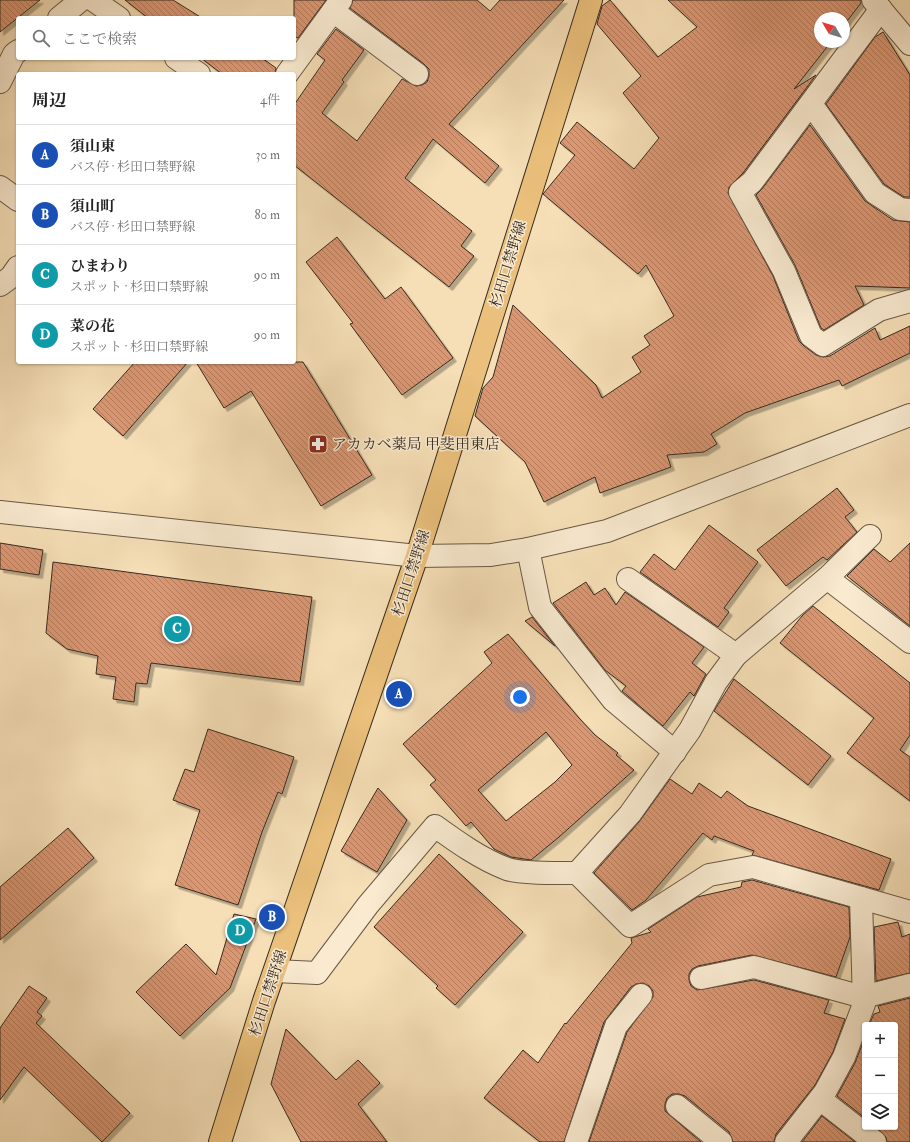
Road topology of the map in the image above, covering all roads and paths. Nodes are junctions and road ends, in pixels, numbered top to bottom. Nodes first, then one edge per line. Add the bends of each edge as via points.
1 (81, 0) edge
2 (93, 0) edge
3 (591, 0) edge
4 (337, 5) edge
5 (877, 5) edge
6 (61, 16) edge
7 (116, 16) edge
8 (910, 44) edge
9 (16, 52) edge
10 (179, 60) edge
11 (196, 72) edge
12 (288, 72) edge
13 (416, 74) dead end
14 (0, 82) edge
15 (811, 104) junction
16 (0, 187) edge
17 (16, 199) edge
18 (910, 210) edge
19 (16, 270) edge
20 (0, 285) edge
21 (910, 301) edge
22 (910, 415) edge
23 (0, 512) edge
24 (870, 536) dead end
25 (528, 549) junction
26 (417, 556) junction
27 (827, 578) junction
28 (628, 579) dead end
29 (910, 642) edge
30 (736, 655) junction
31 (675, 752) junction
32 (577, 873) junction
33 (861, 898) junction
34 (910, 912) edge
35 (275, 971) junction
36 (701, 978) dead end
37 (910, 985) edge
38 (641, 995) dead end
39 (863, 997) junction
40 (820, 1099) junction
41 (677, 1106) dead end
42 (220, 1142) edge
43 (576, 1142) edge
44 (721, 1142) edge
45 (786, 1142) edge
46 (875, 1142) edge

1 - 6 street
2 - 7 street
3 - 26 main road, 杉田口禁野線
4 - 12 street
4 - 13 street
5 - 8 street
5 - 15 street
9 - 14 street
10 - 11 street
15 - 18 street via 875,193 900,209
15 - 21 street via 752,182 740,192 784,271 812,336 823,345 879,310
16 - 17 street
19 - 20 street
22 - 25 street via 607,531
23 - 26 street
24 - 27 street
25 - 26 street via 491,555
25 - 31 street via 540,606 613,700
26 - 35 main road, 杉田口禁野線
27 - 29 street
27 - 30 street
28 - 30 street
30 - 31 street via 716,682
31 - 32 street via 630,814
32 - 33 street via 630,926 709,875 753,867
32 - 35 street via 508,869 464,847 435,826 368,905 317,973
33 - 34 street
33 - 39 street
35 - 42 main road, 杉田口禁野線
36 - 39 street via 754,967
37 - 39 street
38 - 43 street via 616,1026
39 - 40 street via 864,1004 844,1056
40 - 45 street
40 - 46 street
41 - 44 street

